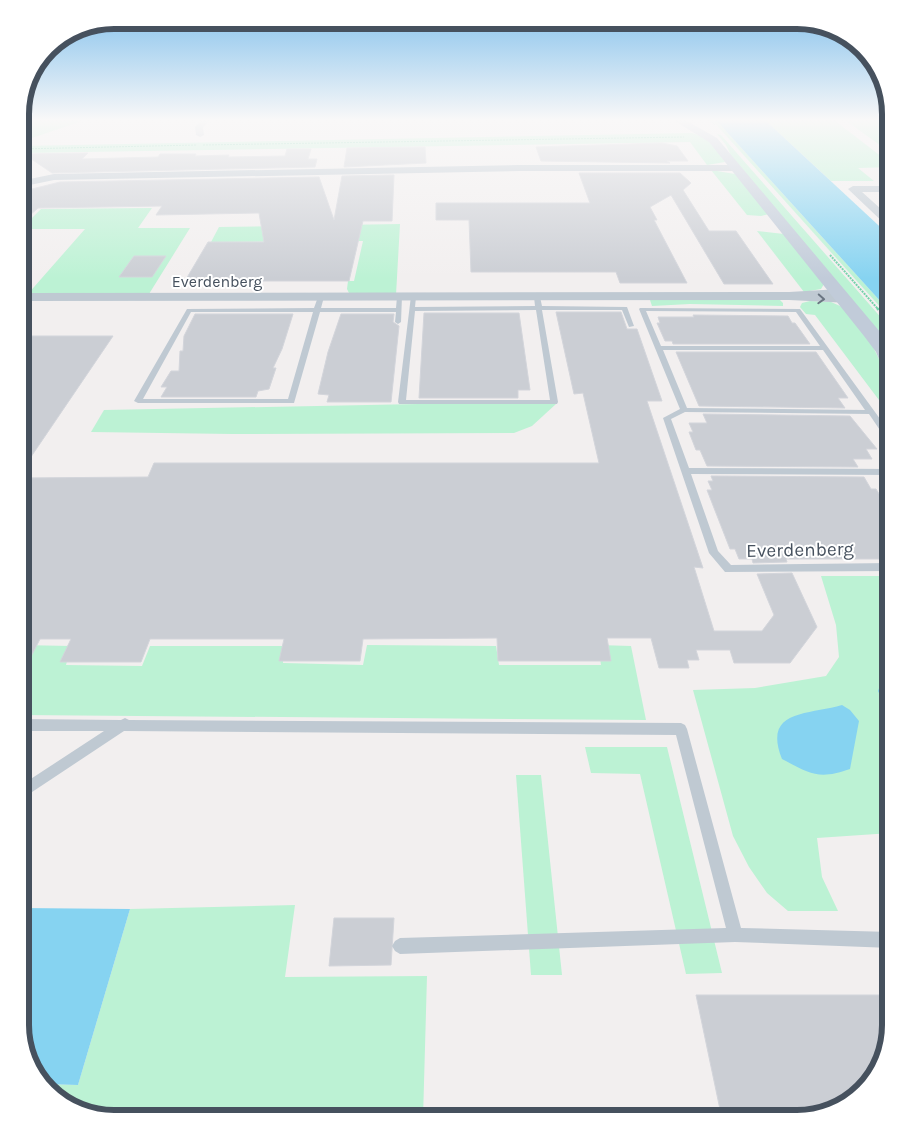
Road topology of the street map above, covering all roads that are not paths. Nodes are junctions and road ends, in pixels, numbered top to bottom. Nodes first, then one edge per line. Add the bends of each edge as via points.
1 (228, 173) edge
2 (740, 173) edge
3 (29, 182) edge
4 (882, 189) edge
5 (882, 216) edge
6 (788, 296) junction
7 (843, 296) junction
8 (29, 297) edge
9 (321, 297) junction
10 (406, 303) junction
11 (538, 303) junction
12 (640, 303) junction
13 (317, 310) junction
14 (798, 310) junction
15 (398, 322) dead end
16 (632, 326) dead end
17 (882, 347) edge
18 (658, 348) junction
19 (824, 348) junction
20 (684, 410) junction
21 (872, 412) junction
22 (882, 427) edge
23 (685, 470) junction
24 (882, 472) edge
25 (882, 567) edge
26 (126, 724) junction
27 (29, 725) edge
28 (29, 788) edge
29 (736, 935) junction
30 (882, 940) edge
31 (400, 946) dead end

1 - 3 street via 49,177
2 - 7 street
4 - 5 street via 853,189
6 - 7 street, Everdenberg
6 - 12 street, Everdenberg
6 - 14 lane
7 - 17 street
8 - 9 street, Everdenberg
9 - 10 street, Everdenberg
9 - 13 lane
10 - 11 street, Everdenberg
10 - 11 lane via 402,402 554,402
10 - 13 lane
10 - 15 lane
11 - 12 street, Everdenberg
11 - 16 lane, Everdenberg via 625,308
12 - 14 lane, Everdenberg
12 - 18 lane
13 - 13 lane via 189,310 138,401 291,401
14 - 19 lane
18 - 19 lane
18 - 20 lane
19 - 21 lane
20 - 21 lane
20 - 23 lane, Everdenberg via 667,418
21 - 22 lane
23 - 24 lane
23 - 25 lane, Everdenberg via 714,553 729,569
26 - 27 lane
26 - 28 lane
26 - 29 lane via 681,729
29 - 30 lane
29 - 31 lane

